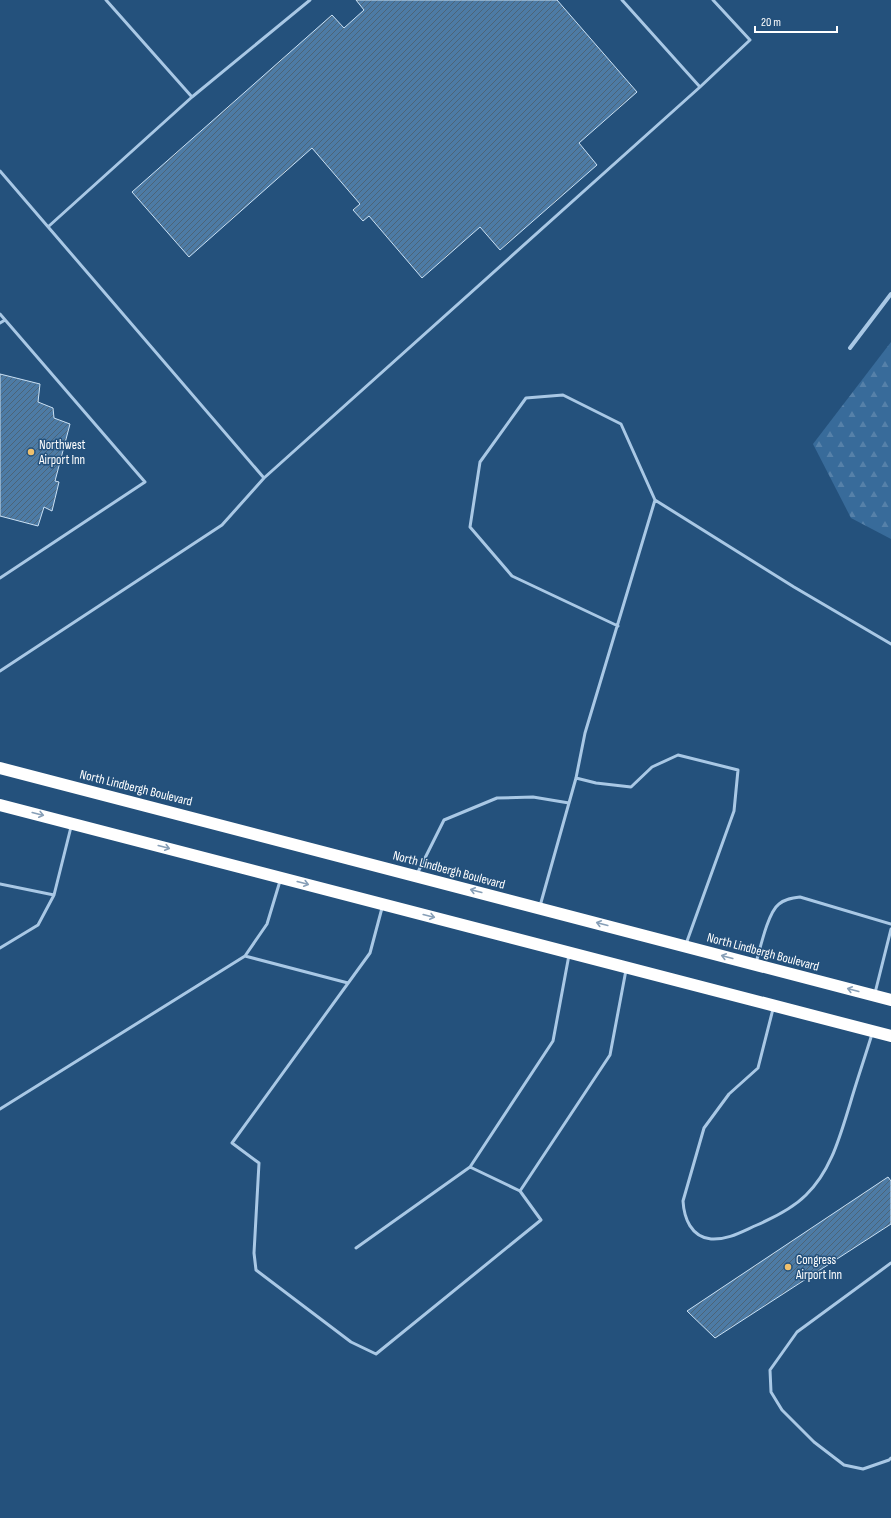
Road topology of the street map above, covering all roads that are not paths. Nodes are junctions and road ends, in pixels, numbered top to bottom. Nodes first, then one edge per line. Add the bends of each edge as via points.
1 (106, 0) edge
2 (310, 0) edge
3 (622, 0) edge
4 (713, 0) edge
5 (700, 87) junction
6 (192, 97) junction
7 (0, 171) edge
8 (49, 226) junction
9 (891, 294) edge
10 (0, 314) edge
11 (5, 320) junction
12 (0, 324) edge
13 (850, 348) dead end
14 (264, 478) junction
15 (655, 500) junction
16 (0, 578) edge
17 (618, 626) junction
18 (891, 644) edge
19 (0, 671) edge
20 (0, 768) edge
21 (576, 778) junction
22 (569, 803) junction
23 (0, 805) edge
24 (72, 823) junction
25 (416, 876) junction
26 (281, 877) junction
27 (0, 884) edge
28 (54, 895) junction
29 (382, 904) junction
30 (540, 908) junction
31 (891, 924) edge
32 (891, 929) edge
33 (685, 946) junction
34 (0, 948) edge
35 (570, 952) junction
36 (245, 956) junction
37 (756, 965) junction
38 (627, 967) junction
39 (348, 983) junction
40 (875, 996) junction
41 (891, 1000) edge
42 (774, 1005) junction
43 (873, 1031) junction
44 (891, 1036) edge
45 (0, 1109) edge
46 (470, 1168) junction
47 (520, 1191) junction
48 (356, 1248) dead end
49 (891, 1263) edge
50 (891, 1458) edge

1 - 6 lane
2 - 6 lane
3 - 5 lane
4 - 5 lane via 750,40
5 - 14 lane
6 - 8 lane
7 - 8 lane
8 - 14 lane
9 - 13 street
10 - 11 lane
11 - 12 lane
11 - 16 lane via 145,482
14 - 19 lane via 222,525
15 - 17 lane
15 - 17 lane via 621,424 563,395 526,398 480,462 470,527 512,576
15 - 18 lane
17 - 21 lane via 585,734
20 - 25 highway, North Lindbergh Boulevard
21 - 22 lane
21 - 33 lane via 631,788 652,767 678,756 738,770 734,811
22 - 25 lane via 533,797 497,798 444,820
22 - 30 lane
23 -> 24 highway
24 -> 26 highway
24 - 28 lane
30 -> 25 highway, North Lindbergh Boulevard
26 -> 29 highway
26 - 36 lane via 267,924
27 - 28 lane
28 - 34 lane via 38,925
29 -> 35 highway
29 - 39 lane via 370,953
33 -> 30 highway, North Lindbergh Boulevard
31 - 37 lane via 800,897 788,898 778,904 771,914
32 - 40 lane
37 -> 33 highway, North Lindbergh Boulevard
35 - 38 highway
35 - 46 lane via 553,1041
36 - 39 lane
36 - 45 lane
40 -> 37 highway, North Lindbergh Boulevard
38 - 42 highway
38 - 47 lane via 610,1055
39 - 47 lane via 232,1143 259,1163 254,1253 256,1270 351,1342 376,1354 541,1220
40 - 41 highway, North Lindbergh Boulevard
42 - 43 highway
42 - 43 lane via 758,1068 729,1094 704,1128 683,1201 689,1224 695,1233 706,1238 730,1237 774,1218 805,1196 821,1176 835,1151
43 - 44 highway
46 - 47 lane
46 - 48 lane
49 - 50 lane via 797,1332 770,1370 771,1392 782,1410 814,1442 844,1465 863,1468

